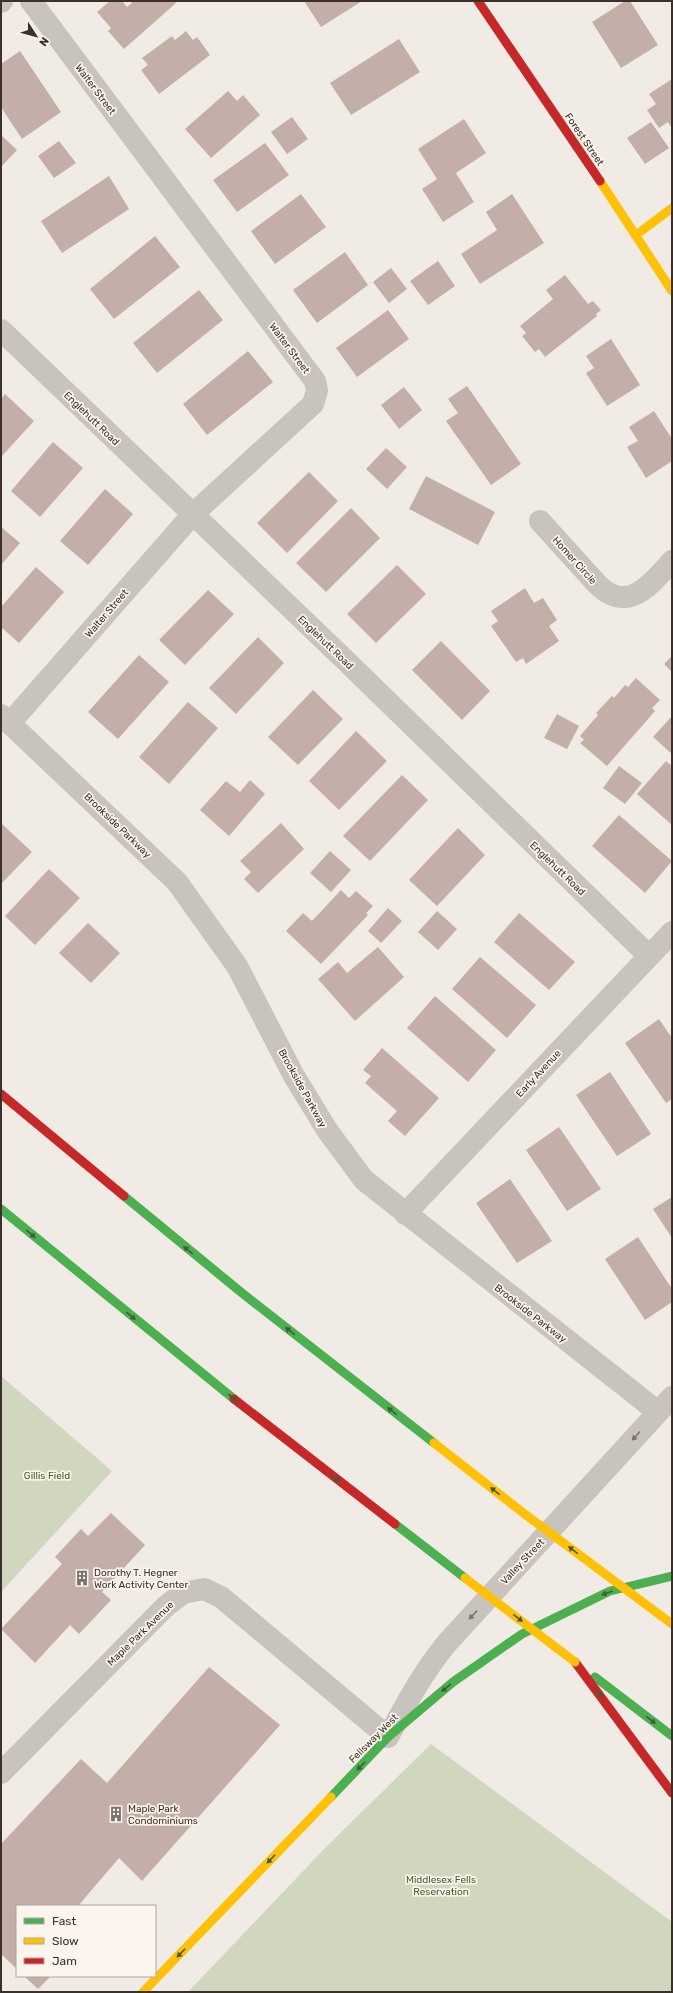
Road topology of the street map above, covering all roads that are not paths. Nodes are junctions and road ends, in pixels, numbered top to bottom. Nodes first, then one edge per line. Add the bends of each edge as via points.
1 (31, 1) edge
2 (478, 1) edge
3 (672, 208) edge
4 (636, 235) junction
5 (672, 291) edge
6 (1, 330) edge
7 (193, 514) junction
8 (540, 520) dead end
9 (672, 561) edge
10 (6, 719) edge
11 (672, 932) edge
12 (649, 956) junction
13 (1, 1094) edge
14 (1, 1209) edge
15 (405, 1214) junction
16 (665, 1404) edge
17 (672, 1576) edge
18 (672, 1624) edge
19 (575, 1662) junction
20 (672, 1736) edge
21 (388, 1737) junction
22 (1, 1772) edge
23 (672, 1793) edge
24 (143, 1992) edge

1 - 7 street, Walter Street via 315,381 317,391 313,404
2 - 4 main road, Forest Street
3 - 4 main road
4 - 5 main road, Forest Street
6 - 7 street, Englehutt Road
7 - 10 street, Walter Street
7 - 12 street, Englehutt Road
8 - 9 street, Homer Circle via 597,584 604,591 614,595 630,596 644,591
10 - 15 street, Brookside Parkway via 177,882 237,966 294,1076 327,1130 364,1180
11 - 12 street, Early Avenue
12 - 15 street, Early Avenue
18 -> 13 main road, bridge via 242,1293
14 -> 19 main road, bridge via 280,1436
15 - 16 street, Brookside Parkway
16 -> 21 street, Valley Street via 447,1643 413,1690
17 -> 21 main road, Fellsway West via 604,1594 528,1631 477,1664
19 -> 20 main road
19 -> 23 main road
21 - 22 street, Maple Park Avenue via 221,1597 204,1589 183,1593 166,1606
21 -> 24 main road, Fellsway West

